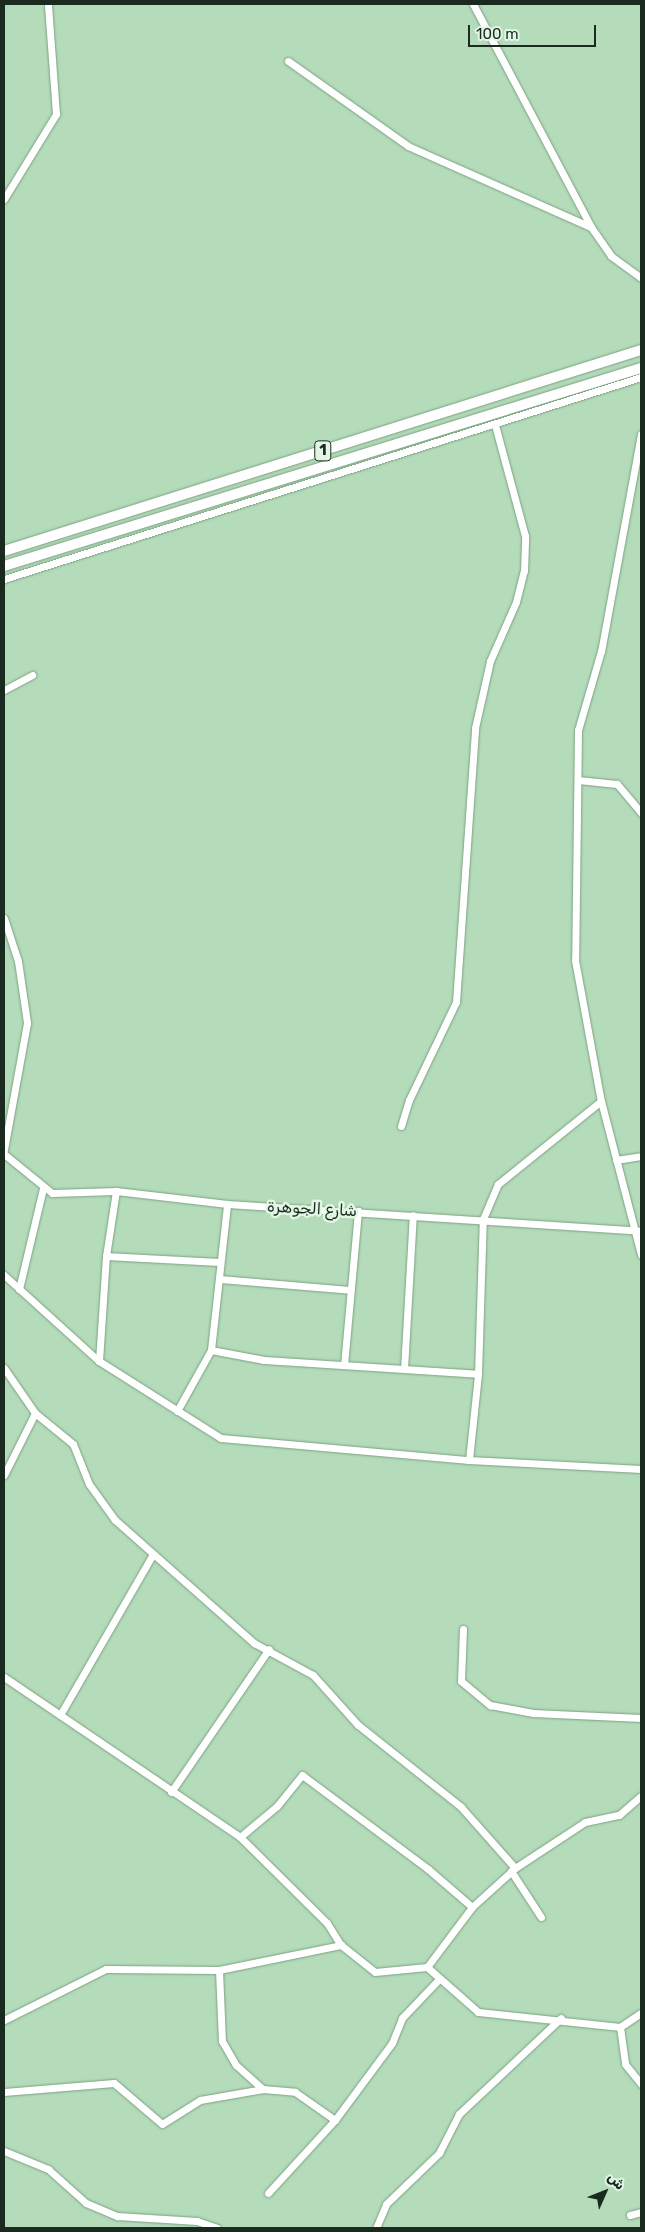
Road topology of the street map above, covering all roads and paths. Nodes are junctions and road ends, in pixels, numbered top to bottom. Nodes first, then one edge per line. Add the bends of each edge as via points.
1 (48, 4) edge
2 (472, 4) edge
3 (288, 61) dead end
4 (4, 199) edge
5 (591, 226) junction
6 (641, 278) edge
7 (641, 350) edge
8 (641, 368) edge
9 (641, 376) edge
10 (495, 425) junction
11 (641, 434) edge
12 (4, 551) edge
13 (4, 566) edge
14 (4, 579) edge
15 (32, 675) dead end
16 (4, 690) edge
17 (578, 780) junction
18 (641, 812) edge
19 (4, 918) edge
20 (601, 1101) junction
21 (401, 1126) dead end
22 (4, 1150) edge
23 (4, 1154) edge
24 (641, 1156) edge
25 (616, 1160) junction
26 (43, 1188) junction
27 (116, 1191) junction
28 (227, 1204) junction
29 (358, 1211) junction
30 (413, 1215) junction
31 (483, 1220) junction
32 (638, 1230) edge
33 (641, 1255) edge
34 (106, 1256) junction
35 (219, 1262) junction
36 (4, 1275) edge
37 (220, 1279) junction
38 (19, 1289) junction
39 (350, 1290) junction
40 (210, 1350) junction
41 (99, 1361) junction
42 (344, 1365) junction
43 (4, 1368) edge
44 (404, 1369) junction
45 (478, 1374) junction
46 (178, 1411) junction
47 (35, 1413) junction
48 (469, 1460) junction
49 (641, 1469) edge
50 (4, 1475) edge
51 (153, 1554) junction
52 (463, 1629) dead end
53 (269, 1649) junction
54 (4, 1677) edge
55 (60, 1715) junction
56 (641, 1718) edge
57 (171, 1792) junction
58 (641, 1796) edge
59 (240, 1837) junction
60 (513, 1870) junction
61 (472, 1907) junction
62 (541, 1917) dead end
63 (341, 1945) junction
64 (427, 1967) junction
65 (219, 1970) junction
66 (439, 1979) junction
67 (641, 2013) edge
68 (561, 2018) junction
69 (4, 2020) edge
70 (620, 2027) junction
71 (641, 2084) edge
72 (263, 2090) junction
73 (4, 2092) edge
74 (335, 2120) junction
75 (4, 2151) edge
76 (268, 2193) dead end
77 (641, 2212) edge
78 (630, 2215) dead end
79 (217, 2228) edge
80 (376, 2228) edge

1 - 4 street via 56,114
2 - 5 street
3 - 5 street via 408,146
5 - 6 street via 611,256
7 - 12 main road, 1
8 - 13 main road, 1
9 - 10 street
10 - 14 street
10 - 21 street via 525,536 524,571 516,602 490,660 475,728 456,1002 409,1100
11 - 17 street via 601,651 579,718
15 - 16 street
17 - 18 street via 617,784
17 - 20 street via 575,960
19 - 22 street via 18,961 28,1023
20 - 25 street
20 - 31 street via 498,1184
23 - 26 street
24 - 25 street
25 - 32 street
26 - 27 street, شارع الجوهرة via 52,1193
26 - 38 street
27 - 28 street, شارع الجوهرة
27 - 34 street
28 - 29 street, شارع الجوهرة
28 - 35 street
29 - 30 street, شارع الجوهرة
29 - 39 street
30 - 31 street, شارع الجوهرة
30 - 44 street
31 - 32 street, شارع الجوهرة
31 - 45 street
32 - 33 street
34 - 35 street
34 - 41 street
35 - 37 street
36 - 38 street
37 - 39 street
37 - 40 street
38 - 41 street
39 - 42 street
40 - 42 street via 264,1360
40 - 46 street
41 - 46 street
42 - 44 street
43 - 47 street
44 - 45 street
45 - 48 street
46 - 48 street via 221,1438
47 - 50 street
47 - 51 street via 73,1444 105,1508
48 - 49 street
51 - 53 street via 254,1642
51 - 55 street
52 - 56 street via 461,1681 490,1704 533,1712
53 - 57 street
53 - 60 street via 313,1675 358,1725 461,1807
54 - 55 street
55 - 57 street
57 - 59 street
58 - 60 street via 619,1815 585,1822
59 - 61 street via 277,1806 302,1775 428,1869
59 - 63 street via 327,1924
60 - 61 street
60 - 62 street
61 - 64 street
63 - 64 street via 375,1972
63 - 65 street
64 - 66 street
65 - 69 street via 106,1969
65 - 72 street via 222,2041 236,2065
66 - 68 street via 478,2012
66 - 74 street via 402,2018 392,2043
67 - 70 street
68 - 70 street
68 - 80 street via 459,2114 440,2154 386,2204
70 - 71 street via 625,2064
72 - 73 street via 200,2100 162,2124 114,2083
72 - 74 street via 295,2092
74 - 76 street
75 - 79 street via 48,2169 86,2203 117,2216 197,2221
77 - 78 street

